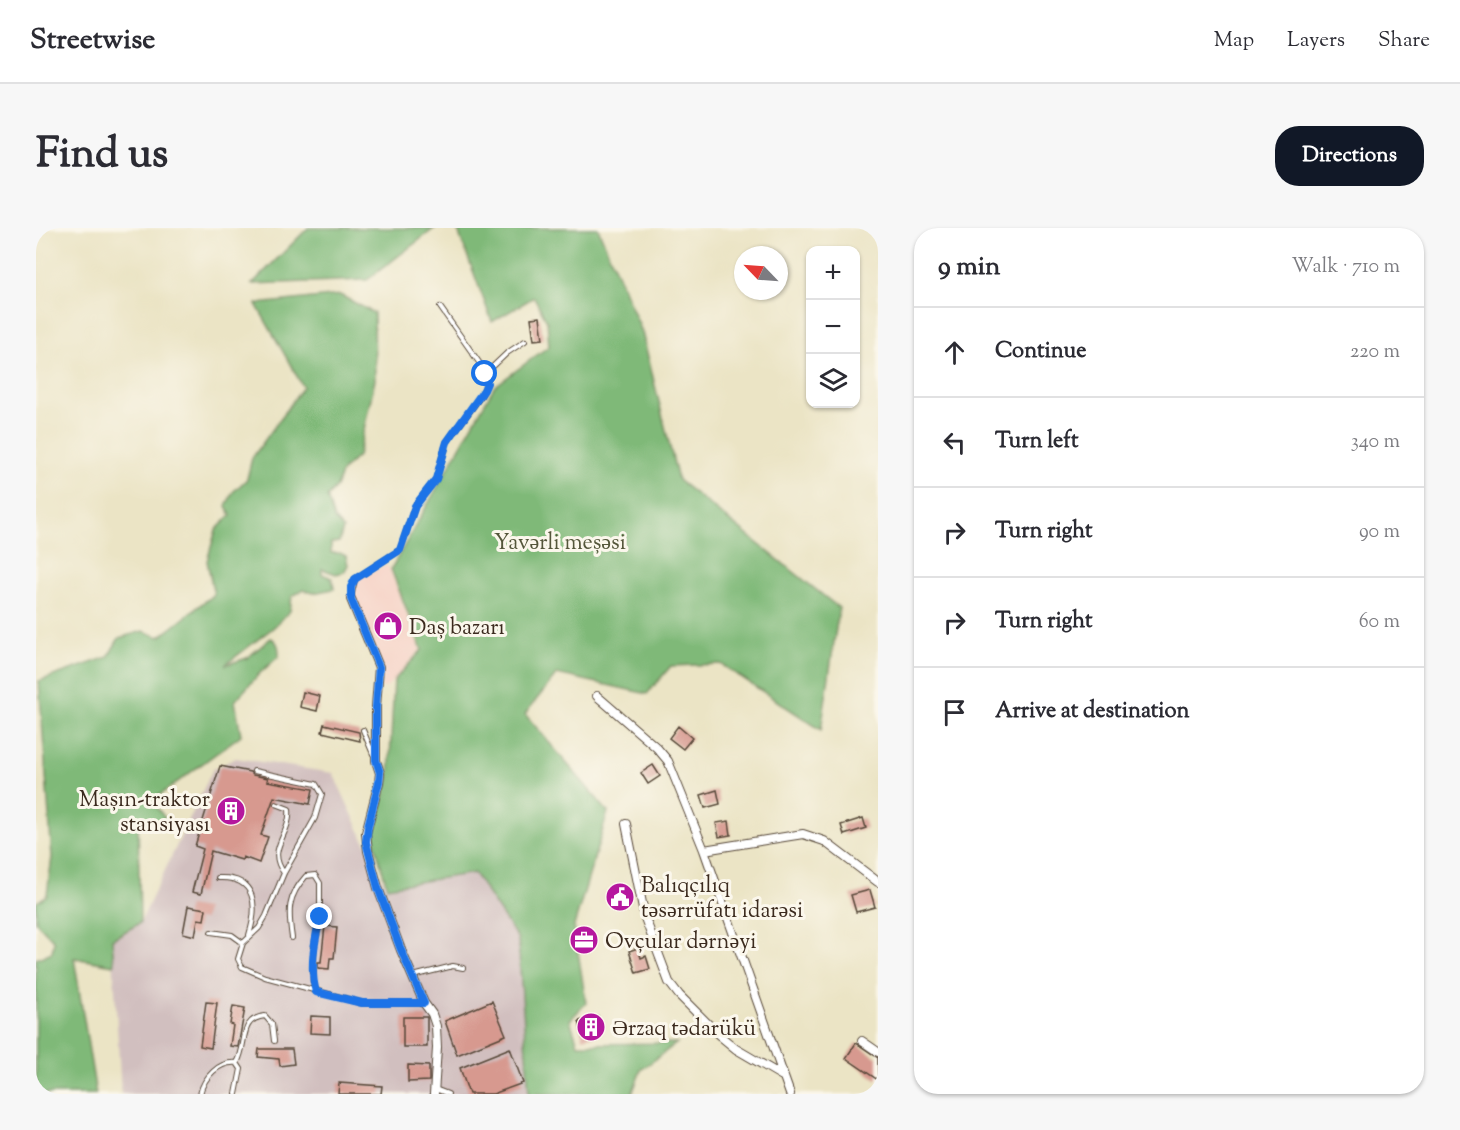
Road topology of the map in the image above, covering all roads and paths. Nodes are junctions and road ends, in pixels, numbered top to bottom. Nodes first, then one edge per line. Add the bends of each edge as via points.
1 (440, 307) dead end
2 (525, 341) dead end
3 (485, 374) junction
4 (351, 599) joint
5 (597, 696) dead end
6 (363, 730) dead end
7 (376, 760) junction
8 (254, 771) dead end
9 (276, 804) dead end
10 (626, 824) dead end
11 (704, 850) junction
12 (284, 873) junction
13 (218, 878) dead end
14 (878, 882) edge
15 (211, 932) dead end
16 (248, 936) junction
17 (292, 938) dead end
18 (243, 943) junction
19 (463, 968) dead end
20 (412, 976) junction
21 (316, 992) junction
22 (424, 1003) junction
23 (274, 1041) dead end
24 (861, 1041) dead end
25 (878, 1052) edge
26 (237, 1063) junction
27 (784, 1077) junction
28 (434, 1092) edge
29 (200, 1094) edge
30 (236, 1094) edge
31 (448, 1094) edge
32 (790, 1094) edge

1 - 3 lane
2 - 3 lane
3 - 4 lane via 484,390 447,442 436,479 415,506 402,547 355,579
4 - 7 street via 379,667
5 - 11 street via 668,761
6 - 7 lane
7 - 20 street via 379,782 366,842 378,888
8 - 12 lane via 316,784 322,794 315,818
9 - 12 lane via 290,812 276,852
10 - 27 street via 645,918 669,982 719,1035
11 - 14 street via 803,834 824,841
11 - 27 street
12 - 16 lane via 266,916
13 - 16 lane via 230,877 248,888 254,909
15 - 18 lane via 232,935
16 - 18 lane
17 - 21 lane via 289,906 294,892 306,876 315,875 320,883 320,917 314,948
18 - 21 lane via 238,959 242,967
19 - 20 lane via 453,966
20 - 22 street
21 - 22 lane via 362,1003
22 - 28 street via 436,1026
23 - 26 lane via 272,1024 265,1016 255,1017 246,1029
24 - 25 street
26 - 29 lane via 223,1063 201,1086
26 - 30 lane via 241,1069
27 - 32 street
28 - 31 lane

